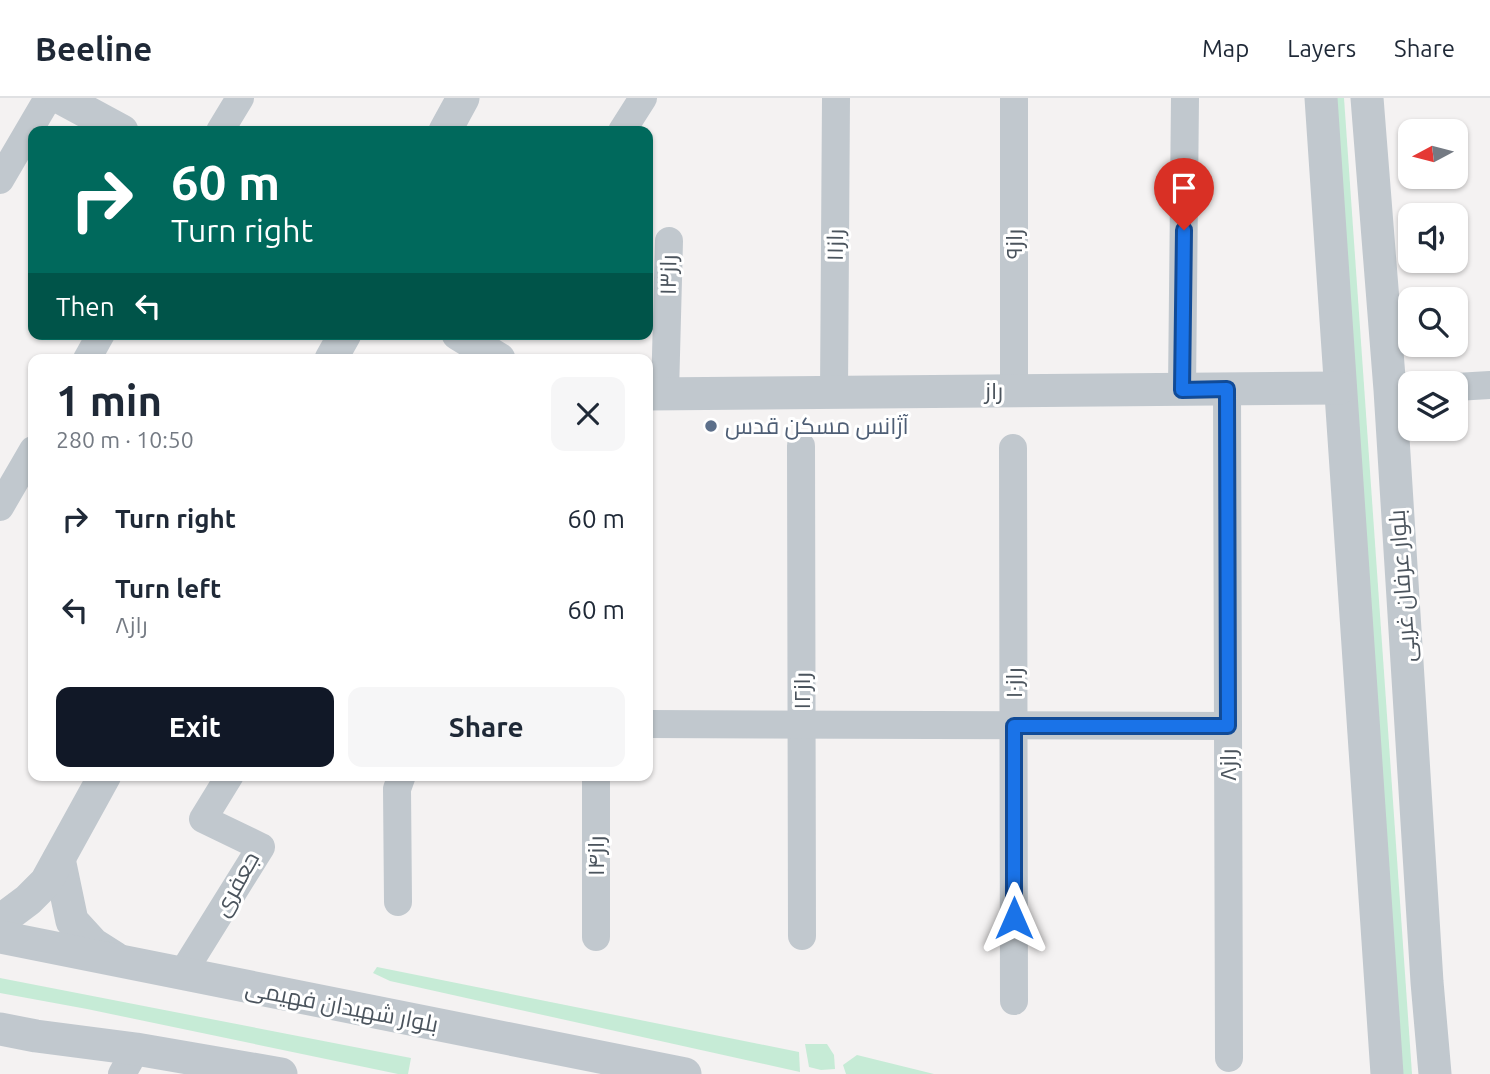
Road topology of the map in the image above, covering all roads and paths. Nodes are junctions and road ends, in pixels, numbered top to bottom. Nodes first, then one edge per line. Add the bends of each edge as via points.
1 (48, 98) edge
2 (61, 98) edge
3 (240, 98) edge
4 (463, 98) edge
5 (643, 98) edge
6 (836, 98) edge
7 (1014, 98) edge
8 (1185, 98) edge
9 (1321, 98) edge
10 (1367, 98) edge
11 (32, 126) edge
12 (113, 126) edge
13 (223, 126) edge
14 (448, 126) edge
15 (625, 126) edge
16 (28, 132) edge
17 (0, 180) edge
18 (669, 242) dead end
19 (470, 340) edge
20 (493, 351) edge
21 (1398, 372) edge
22 (1490, 386) edge
23 (1468, 387) edge
24 (1340, 388) junction
25 (1227, 389) junction
26 (1182, 390) junction
27 (1014, 391) junction
28 (834, 392) junction
29 (656, 393) edge
30 (1402, 441) edge
31 (801, 446) dead end
32 (1013, 448) dead end
33 (28, 459) edge
34 (0, 507) edge
35 (653, 724) edge
36 (802, 725) junction
37 (1014, 726) junction
38 (1228, 726) junction
39 (102, 781) edge
40 (226, 781) edge
41 (400, 781) edge
42 (596, 781) edge
43 (59, 859) junction
44 (398, 902) dead end
45 (0, 922) edge
46 (802, 936) dead end
47 (0, 937) edge
48 (596, 937) dead end
49 (120, 961) junction
50 (182, 974) junction
51 (1014, 1001) dead end
52 (0, 1029) edge
53 (36, 1036) junction
54 (0, 1041) edge
55 (1229, 1058) dead end
56 (129, 1061) edge
57 (278, 1074) edge
58 (685, 1074) edge
59 (1387, 1074) edge
60 (1435, 1074) edge

1 - 11 street
2 - 12 street
3 - 13 street
4 - 14 street
5 - 15 street
6 - 28 street, راز۱۱
7 - 27 street, راز۹
8 - 26 street
9 - 24 street
10 - 21 street, بلوار عرفان غربی
16 - 17 street
18 - 29 street, راز۱۳
19 - 20 street
22 - 23 street
24 - 25 street, راز
24 - 59 street
25 - 26 street, راز
25 - 38 street, راز۸
26 - 27 street, راز
27 - 28 street, راز
28 - 29 street, راز
30 - 60 street, بلوار عرفان غربی
31 - 36 street, راز۱۲
32 - 37 street, راز۱۰
33 - 34 street
35 - 36 street
36 - 37 street
36 - 46 street, راز۱۲
37 - 38 street
37 - 51 street, راز۱۰
38 - 55 street, راز۸
39 - 43 street
40 - 50 street, جعفری via 204,819 261,847
41 - 44 street
42 - 48 street, راز۱۴
43 - 45 street via 46,881
43 - 49 street via 72,921 93,944
47 - 49 street, بلوار شهیدان فهیمی
49 - 50 street, بلوار شهیدان فهیمی
50 - 58 street, بلوار شهیدان فهیمی
52 - 53 street
53 - 54 street
53 - 56 street
56 - 57 street

